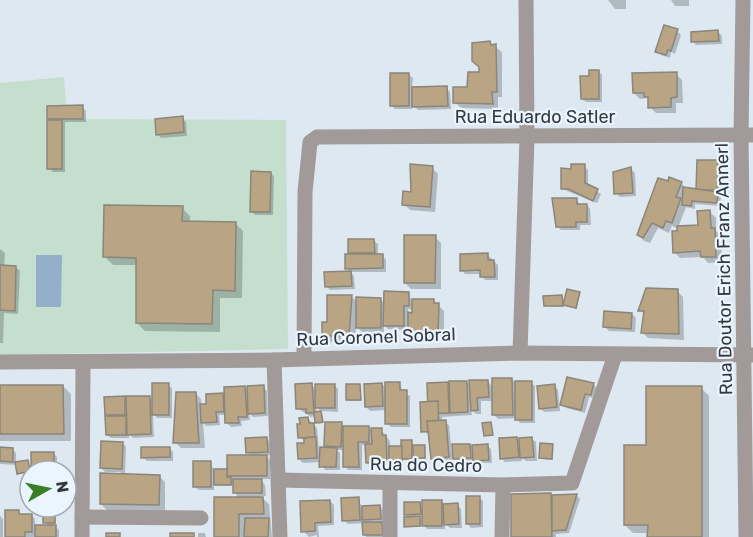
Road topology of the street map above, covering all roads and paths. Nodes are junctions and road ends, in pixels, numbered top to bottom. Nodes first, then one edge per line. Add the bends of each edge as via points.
1 (526, 0) edge
2 (743, 0) edge
3 (747, 135) edge
4 (527, 138) junction
5 (520, 353) junction
6 (615, 355) junction
7 (750, 355) edge
8 (304, 358) junction
9 (274, 360) junction
10 (0, 362) edge
11 (83, 362) junction
12 (279, 480) junction
13 (390, 484) junction
14 (503, 485) junction
15 (82, 517) junction
16 (201, 518) dead end
17 (82, 537) edge
18 (280, 537) edge
19 (390, 537) edge
20 (502, 537) edge
21 (746, 537) edge

1 - 4 street
2 - 3 street, Rua Doutor Erich Franz Annerl
3 - 4 street, Rua Eduardo Satler
3 - 7 street, Rua Doutor Erich Franz Annerl
4 - 5 street
4 - 8 street, Rua Eduardo Satler via 317,137 310,142 305,192
5 - 6 street, Rua Coronel Sobral
5 - 8 street, Rua Coronel Sobral
6 - 7 street, Rua Coronel Sobral
6 - 14 street, Rua do Cedro via 572,483
7 - 21 street, Rua Doutor Erich Franz Annerl
8 - 9 street, Rua Coronel Sobral
9 - 11 street, Rua Coronel Sobral
9 - 12 street
10 - 11 street, Rua Coronel Sobral
11 - 15 street
12 - 13 street, Rua do Cedro
12 - 18 street
13 - 14 street, Rua do Cedro
13 - 19 street
14 - 20 street
15 - 16 street
15 - 17 street

